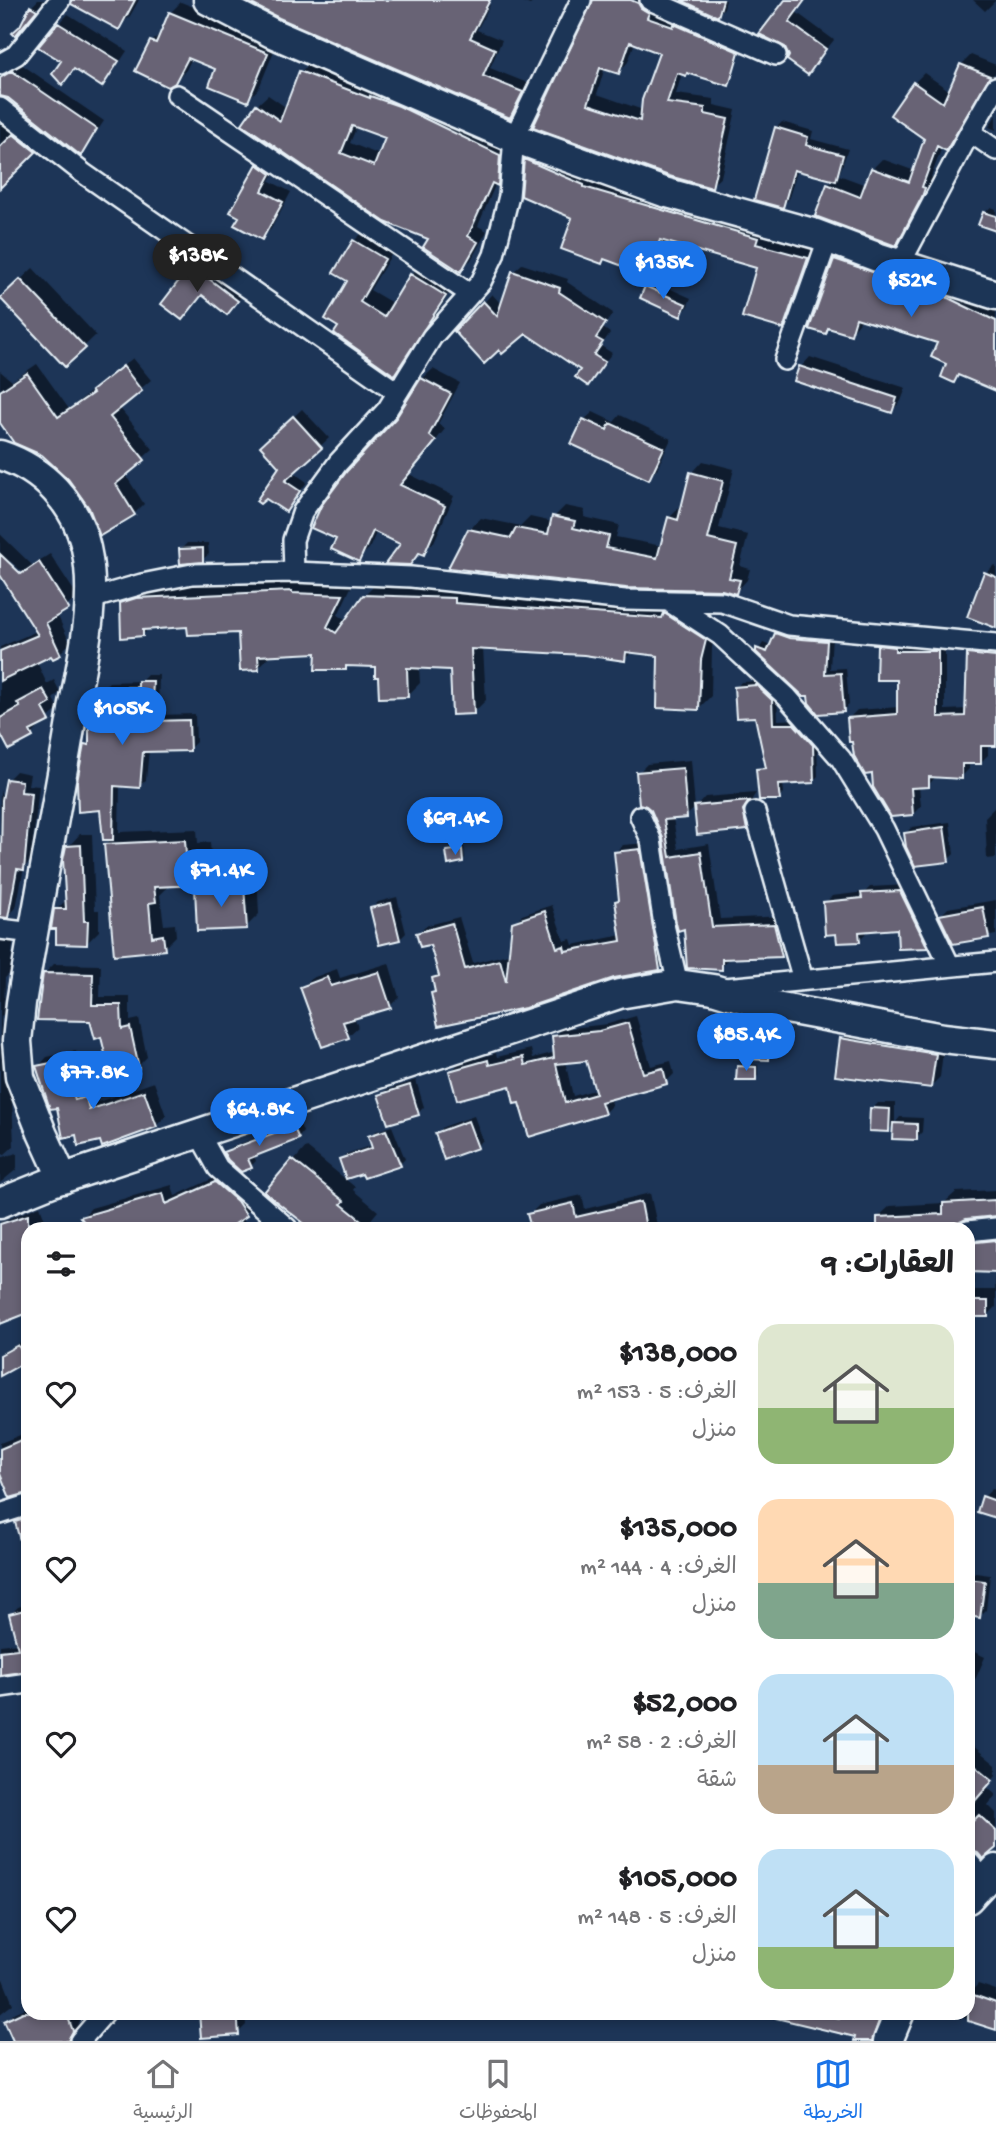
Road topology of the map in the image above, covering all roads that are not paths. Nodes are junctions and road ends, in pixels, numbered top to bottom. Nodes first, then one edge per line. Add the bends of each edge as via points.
1 (61, 0) edge
2 (208, 0) edge
3 (581, 0) edge
4 (650, 0) edge
5 (776, 55) dead end
6 (0, 64) edge
7 (996, 87) edge
8 (177, 95) dead end
9 (0, 108) edge
10 (970, 132) junction
11 (514, 138) junction
12 (996, 150) edge
13 (828, 239) junction
14 (900, 264) junction
15 (470, 294) junction
16 (996, 295) edge
17 (785, 359) dead end
18 (397, 393) junction
19 (0, 455) edge
20 (294, 572) junction
21 (90, 599) junction
22 (670, 602) junction
23 (996, 644) edge
24 (755, 812) dead end
25 (640, 816) dead end
26 (0, 929) edge
27 (33, 933) junction
28 (996, 962) edge
29 (950, 966) junction
30 (803, 980) junction
31 (678, 984) junction
32 (713, 989) junction
33 (996, 1044) edge
34 (199, 1134) junction
35 (63, 1179) junction
36 (0, 1203) edge
37 (280, 1222) edge
38 (996, 1228) edge
39 (975, 1230) edge
40 (21, 1508) edge
41 (0, 1514) edge
42 (21, 1684) edge
43 (0, 1687) edge
44 (98, 2020) edge
45 (897, 2020) edge
46 (80, 2041) edge
47 (888, 2041) edge

1 - 6 street via 16,55
2 - 11 main road via 272,33
3 - 11 street
4 - 5 street
7 - 10 street
8 - 15 street
9 - 18 street via 93,180
10 - 12 street
10 - 14 street
11 - 13 main road via 664,192
11 - 15 street via 509,196 494,255
13 - 14 main road
13 - 17 street
14 - 16 main road
15 - 18 street via 432,337
18 - 20 street via 303,512 293,540
19 - 21 main road via 33,470 55,488 72,512 85,545
20 - 21 street via 192,574
20 - 22 street via 411,577
21 - 27 main road
22 - 23 street via 722,602 789,625
22 - 29 street via 720,635 787,698 841,759 884,829
24 - 30 street
25 - 31 street via 651,840 663,925
26 - 27 street
27 - 35 main road via 17,1041 20,1077
28 - 29 street
29 - 30 street
30 - 32 street
31 - 32 main road
31 - 34 main road via 619,994
32 - 33 main road via 765,1006
34 - 35 main road
34 - 37 street via 218,1168
35 - 36 main road
38 - 39 street
40 - 41 street
42 - 43 street
44 - 46 street
45 - 47 main road

